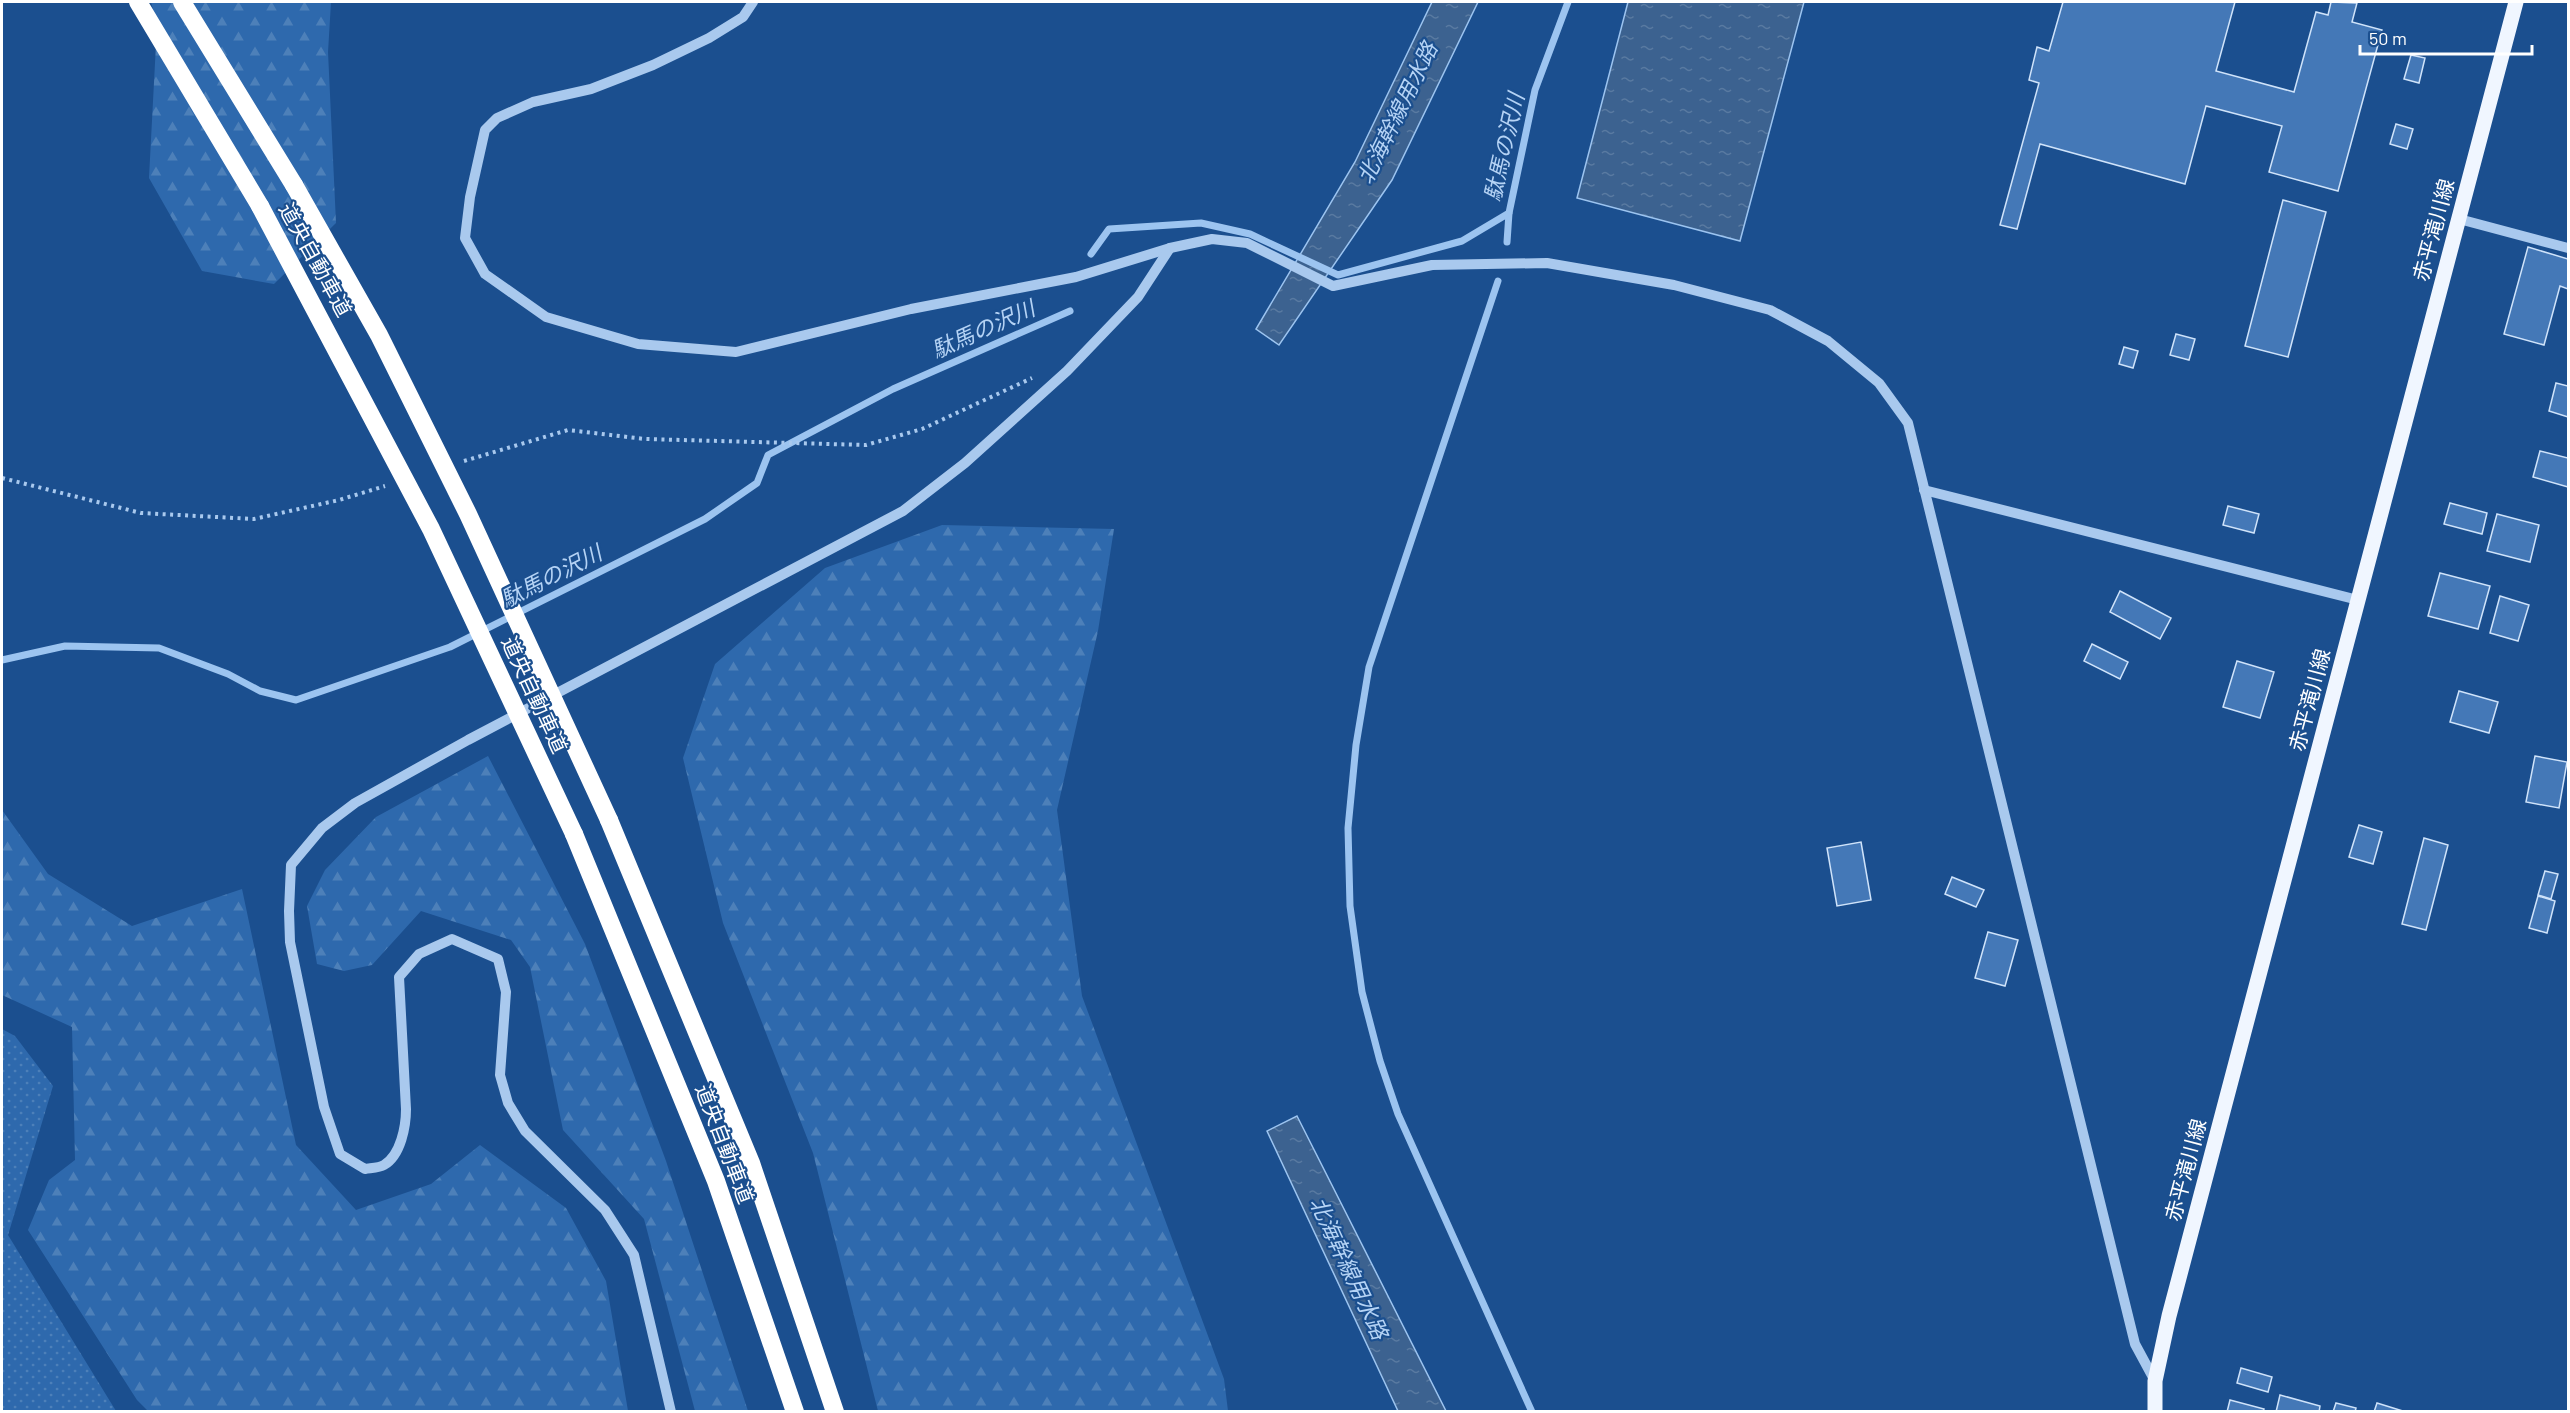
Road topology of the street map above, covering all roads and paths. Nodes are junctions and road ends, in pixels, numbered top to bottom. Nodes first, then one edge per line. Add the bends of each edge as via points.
1 (138, 2) edge
2 (182, 2) edge
3 (753, 2) edge
4 (2516, 2) edge
5 (2459, 219) junction
6 (1170, 248) junction
7 (2568, 248) edge
8 (1068, 371) junction
9 (459, 463) dead end
10 (2, 478) edge
11 (394, 483) dead end
12 (1924, 490) junction
13 (2358, 600) junction
14 (2155, 1381) junction
15 (671, 1412) edge
16 (795, 1412) edge
17 (835, 1412) edge
18 (2155, 1412) edge

1 - 16 highway, 道央自動車道, bridge via 260,206 431,529 574,834 717,1181
2 - 17 highway, 道央自動車道, bridge via 294,185 379,335 468,514 609,820 751,1163
3 - 6 street via 743,16 710,38 591,89 533,102 497,118 485,130 465,238 485,274 546,317 638,344 736,352 911,309 1076,277
4 - 5 main road, 赤平滝川線
5 - 7 street
5 - 13 main road, 赤平滝川線
6 - 8 street via 1138,297
6 - 12 street via 1212,239 1247,243 1333,286 1432,265 1547,263 1674,285 1770,310 1828,341 1879,383 1908,423
8 - 9 path via 1048,370 922,429 866,445 645,439 568,430
8 - 15 street via 965,463 903,511 355,803 322,828 291,865 290,942 324,1107 340,1155 365,1169 384,1165 397,1150 406,1122 399,977 419,954 452,939 498,959 506,993 500,1075 508,1103 525,1131 605,1210 634,1255
10 - 11 path via 141,513 254,519
12 - 13 street
12 - 14 street via 2135,1344
13 - 14 main road, 赤平滝川線
14 - 18 main road, 赤平滝川線

